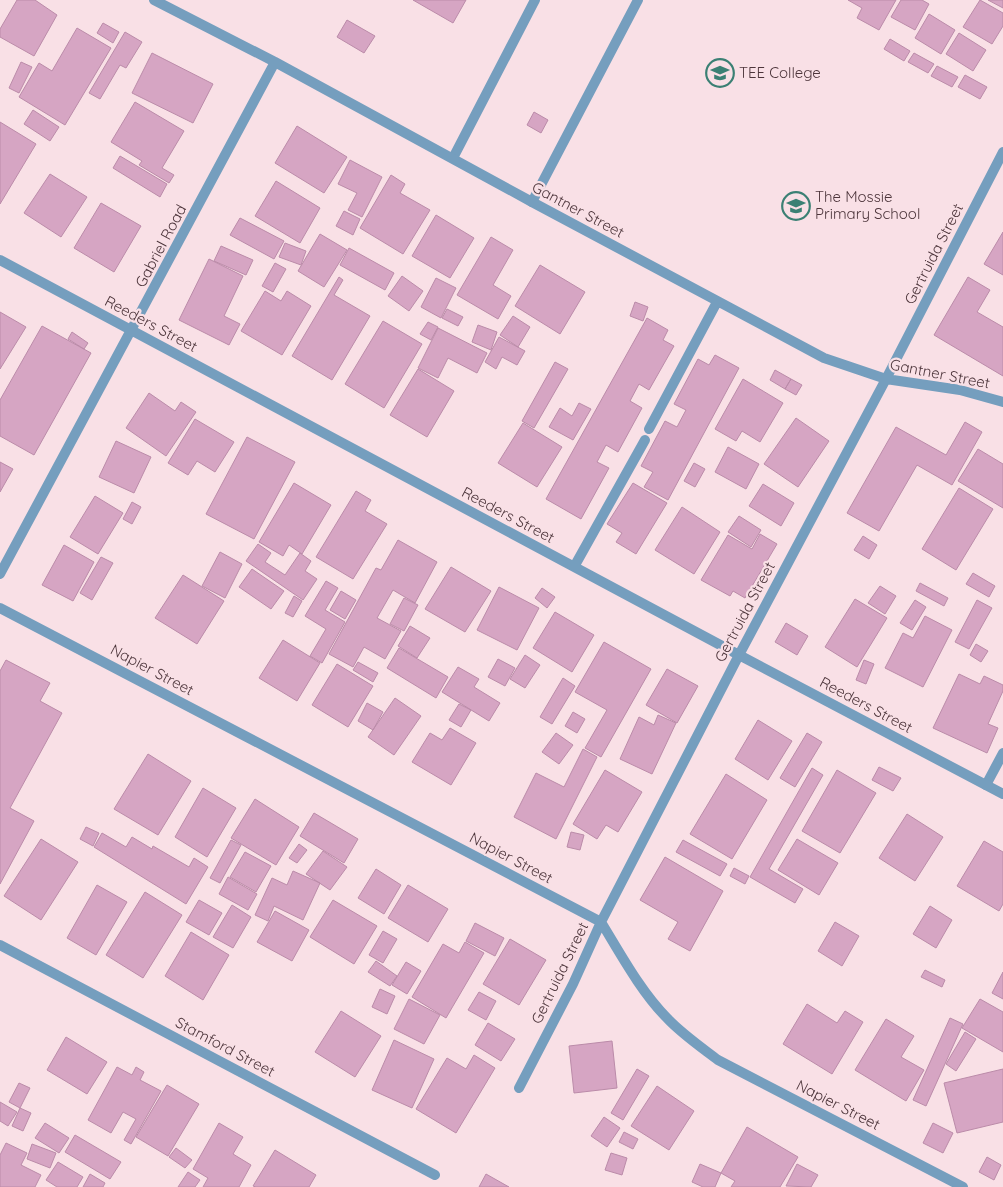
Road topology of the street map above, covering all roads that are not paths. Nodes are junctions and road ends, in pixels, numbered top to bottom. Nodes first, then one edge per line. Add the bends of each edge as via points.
1 (154, 0) edge
2 (535, 0) edge
3 (638, 0) edge
4 (275, 62) junction
5 (1003, 152) edge
6 (453, 158) junction
7 (532, 202) junction
8 (0, 260) edge
9 (717, 302) junction
10 (132, 331) junction
11 (886, 379) junction
12 (1003, 402) edge
13 (649, 429) dead end
14 (645, 440) dead end
15 (574, 567) junction
16 (0, 574) edge
17 (0, 608) edge
18 (739, 655) junction
19 (1003, 753) edge
20 (986, 785) junction
21 (1003, 794) edge
22 (601, 922) junction
23 (0, 945) edge
24 (519, 1088) dead end
25 (435, 1175) dead end
26 (963, 1187) edge

1 - 4 street, Gantner Street
2 - 6 street
3 - 7 street
4 - 6 street, Gantner Street
4 - 10 street, Gabriel Road
5 - 11 street, Gertruida Street
6 - 7 street, Gantner Street
7 - 9 street, Gantner Street
8 - 10 street, Reeders Street
9 - 11 street, Gantner Street via 824,358
9 - 13 street
10 - 15 street, Reeders Street
10 - 16 street, Gabriel Road
11 - 12 street, Gantner Street via 960,390
11 - 18 street, Gertruida Street
14 - 15 street
15 - 18 street, Reeders Street
17 - 22 street, Napier Street
18 - 20 street, Reeders Street
18 - 22 street, Gertruida Street
19 - 20 street
20 - 21 street, Reeders Street
22 - 24 street, Gertruida Street
22 - 26 street, Napier Street via 666,1018 718,1060
23 - 25 street, Stamford Street

